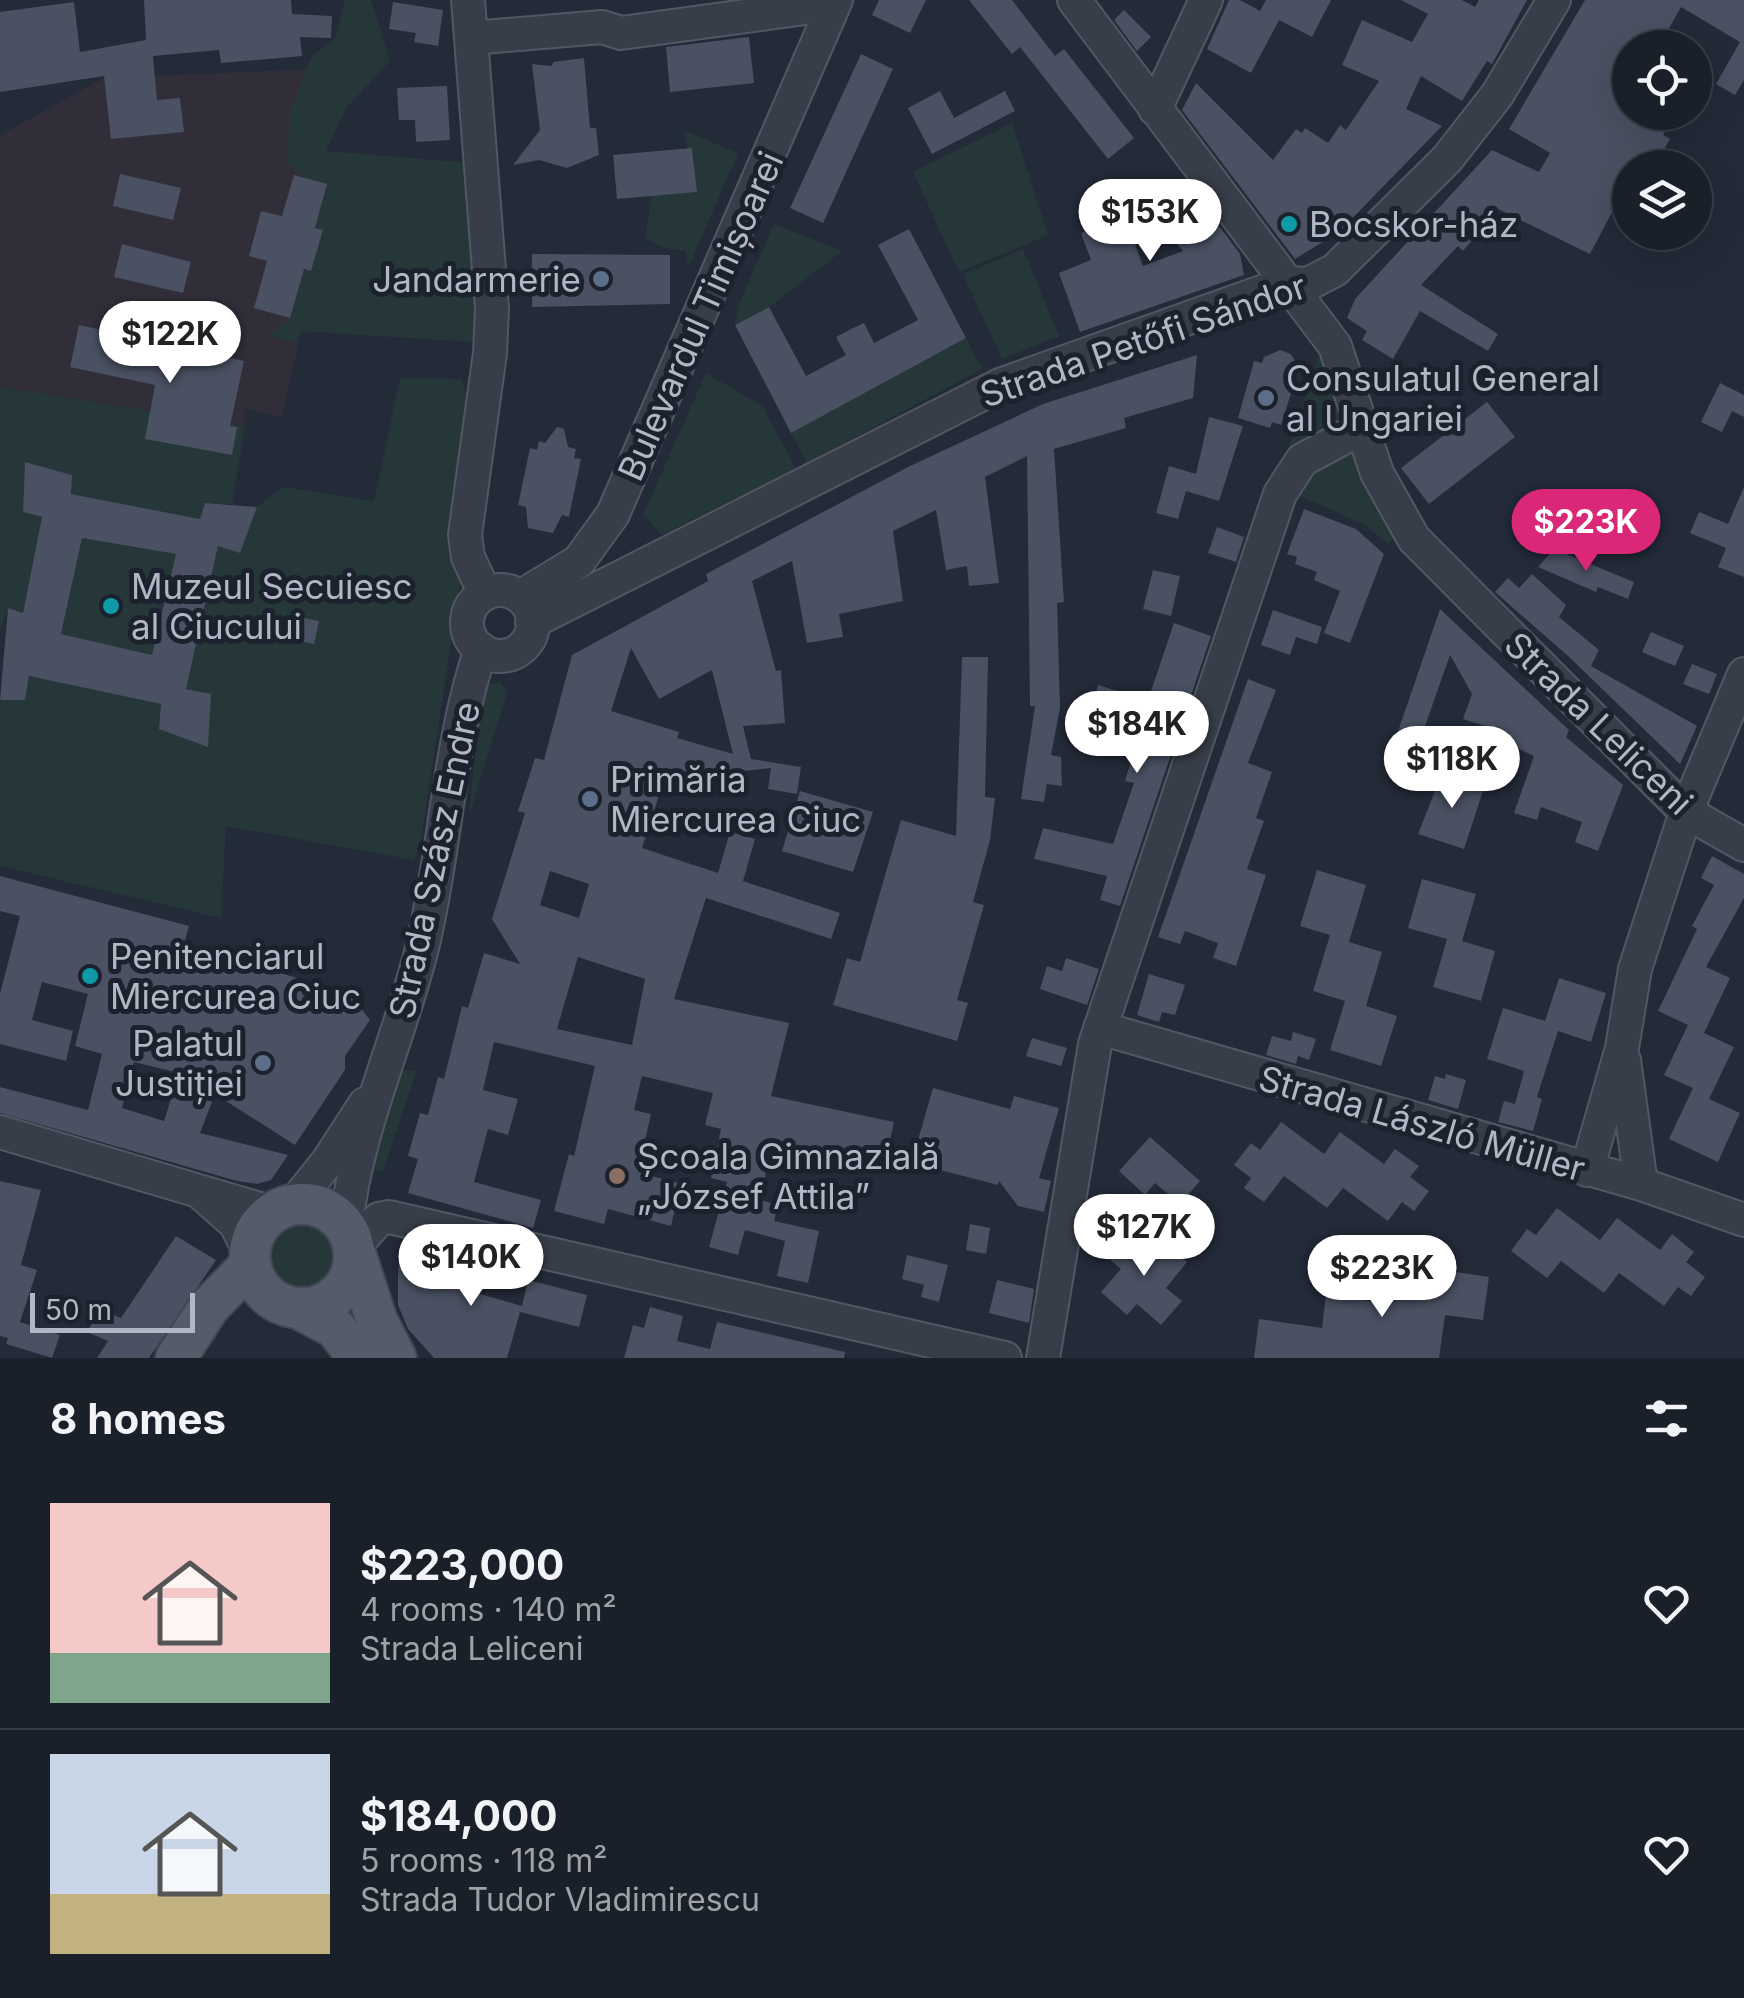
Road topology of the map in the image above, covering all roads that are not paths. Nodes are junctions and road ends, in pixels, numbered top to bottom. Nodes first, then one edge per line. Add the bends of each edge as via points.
1 (468, 0) edge
2 (1074, 0) edge
3 (1206, 0) edge
4 (1554, 0) edge
5 (836, 2) edge
6 (472, 38) junction
7 (1156, 109) junction
8 (1287, 282) junction
9 (1362, 428) junction
10 (613, 514) junction
11 (658, 560) junction
12 (484, 594) junction
13 (526, 609) junction
14 (481, 650) junction
15 (1744, 674) edge
16 (1686, 812) junction
17 (1744, 845) edge
18 (1100, 1028) junction
19 (1622, 1048) junction
20 (386, 1070) junction
21 (0, 1132) edge
22 (1587, 1170) junction
23 (1641, 1184) junction
24 (194, 1188) junction
25 (283, 1209) junction
26 (1744, 1220) edge
27 (351, 1243) junction
28 (251, 1259) junction
29 (287, 1304) junction
30 (176, 1358) edge
31 (184, 1358) edge
32 (359, 1358) edge
33 (396, 1358) edge
34 (1005, 1358) edge
35 (1043, 1358) edge

1 - 6 street
2 - 7 street, Strada Leliceni
3 - 7 street
4 - 8 street, Strada Petőfi Sándor via 1497,95 1447,159 1335,270 1308,284
5 - 6 street via 620,34 602,27
5 - 10 street, Bulevardul Timișoarei
6 - 12 street via 492,308 466,547
7 - 8 street, Strada Leliceni
8 - 9 street, Strada Leliceni via 1335,346
8 - 11 street, Strada Petőfi Sándor via 1000,385
9 - 16 street, Strada Leliceni via 1387,494 1424,551
9 - 18 street via 1302,460 1280,494
10 - 11 street via 627,541
10 - 13 street, Bulevardul Timișoarei via 579,561
11 - 13 street, Strada Petőfi Sándor
12 - 13 street via 500,590
12 - 14 street via 467,620
13 - 14 street via 527,641 516,652
14 - 20 street, Strada Szász Endre via 460,727 429,918
15 - 16 street
16 - 17 street, Strada Leliceni
16 - 19 street via 1635,969
18 - 22 street, Strada László Müller
18 - 35 street
19 - 22 street
19 - 23 street
20 - 25 street, Strada Szász Endre via 328,1161
20 - 27 street, Strada Szász Endre via 352,1185
21 - 24 street
22 - 23 street, Strada László Müller
23 - 26 street, Strada László Müller
24 - 25 street
24 - 28 street via 236,1224
25 - 27 main road via 328,1211
25 - 28 main road via 254,1235
27 - 29 main road via 348,1280 336,1296 318,1306
27 - 33 main road
27 - 34 street via 389,1217
28 - 29 main road via 259,1284
28 - 30 main road
29 - 31 main road via 258,1305
29 - 32 main road via 335,1328

